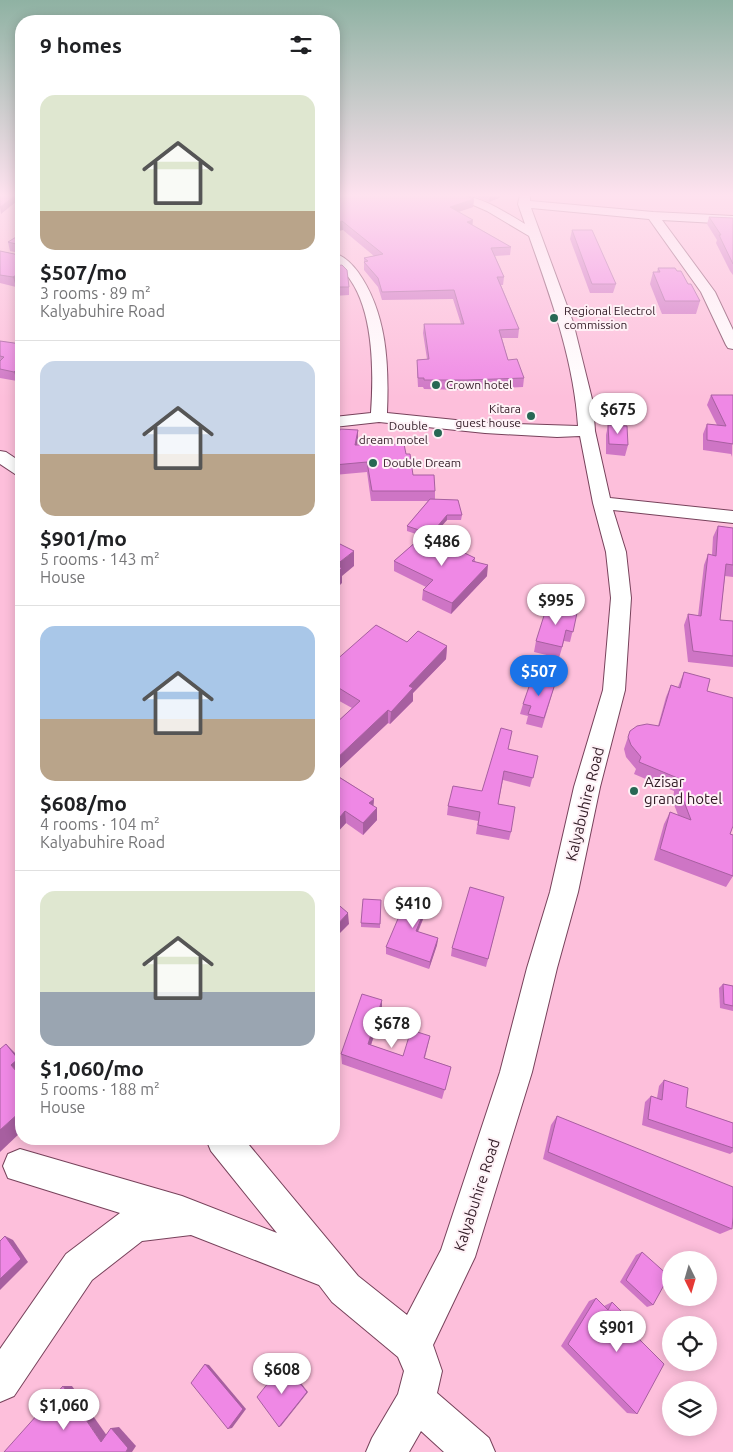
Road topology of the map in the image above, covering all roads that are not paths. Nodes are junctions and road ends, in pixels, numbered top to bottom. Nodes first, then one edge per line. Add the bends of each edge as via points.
1 (341, 263) edge
2 (546, 263) edge
3 (687, 263) edge
4 (733, 345) edge
5 (379, 417) junction
6 (340, 421) edge
7 (587, 431) junction
8 (15, 454) edge
9 (0, 455) edge
10 (15, 466) edge
11 (602, 503) junction
12 (733, 517) edge
13 (228, 1145) edge
14 (20, 1166) dead end
15 (191, 1217) junction
16 (331, 1272) junction
17 (413, 1344) junction
18 (0, 1382) edge
19 (416, 1401) junction
20 (386, 1452) edge
21 (475, 1452) edge

1 - 5 street via 361,286 371,313 381,382
2 - 7 street, Kalyabuhire Road via 566,322 585,403
3 - 4 street via 708,292
5 - 6 street
5 - 7 street via 486,428
7 - 11 street, Kalyabuhire Road
8 - 9 street
9 - 10 street
11 - 12 street
11 - 17 street, Kalyabuhire Road via 616,552 621,598 614,690 516,1072 457,1257
13 - 16 street
14 - 15 street
15 - 16 street
15 - 18 street via 135,1224 79,1267
16 - 17 street via 345,1289
17 - 19 street via 423,1371
19 - 20 street
19 - 21 street

